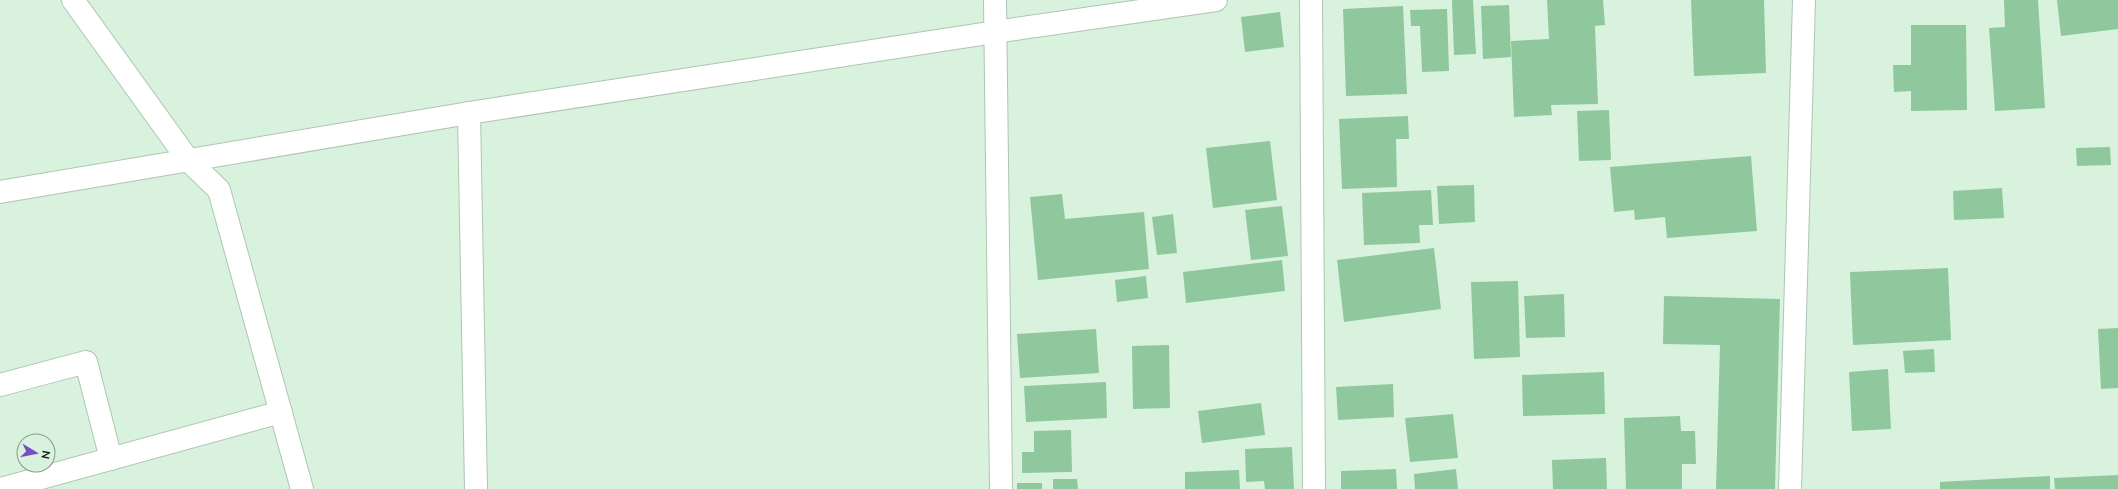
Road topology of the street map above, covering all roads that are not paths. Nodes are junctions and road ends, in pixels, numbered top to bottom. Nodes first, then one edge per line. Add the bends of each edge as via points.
1 (73, 0) edge
2 (995, 0) edge
3 (1216, 0) edge
4 (1311, 0) edge
5 (1804, 0) edge
6 (1169, 3) edge
7 (995, 32) junction
8 (469, 113) junction
9 (189, 161) junction
10 (0, 192) edge
11 (0, 385) edge
12 (281, 412) junction
13 (112, 459) junction
14 (1, 489) edge
15 (302, 489) edge
16 (476, 489) edge
17 (1001, 489) edge
18 (1314, 489) edge
19 (1790, 489) edge

1 - 9 street
2 - 7 street
3 - 6 street
4 - 18 street
5 - 19 street
6 - 7 street
7 - 8 street
7 - 17 street
8 - 9 street
8 - 16 street
9 - 10 street
9 - 12 street via 219,190
11 - 13 street via 86,362
12 - 13 street
12 - 15 street
13 - 14 street

